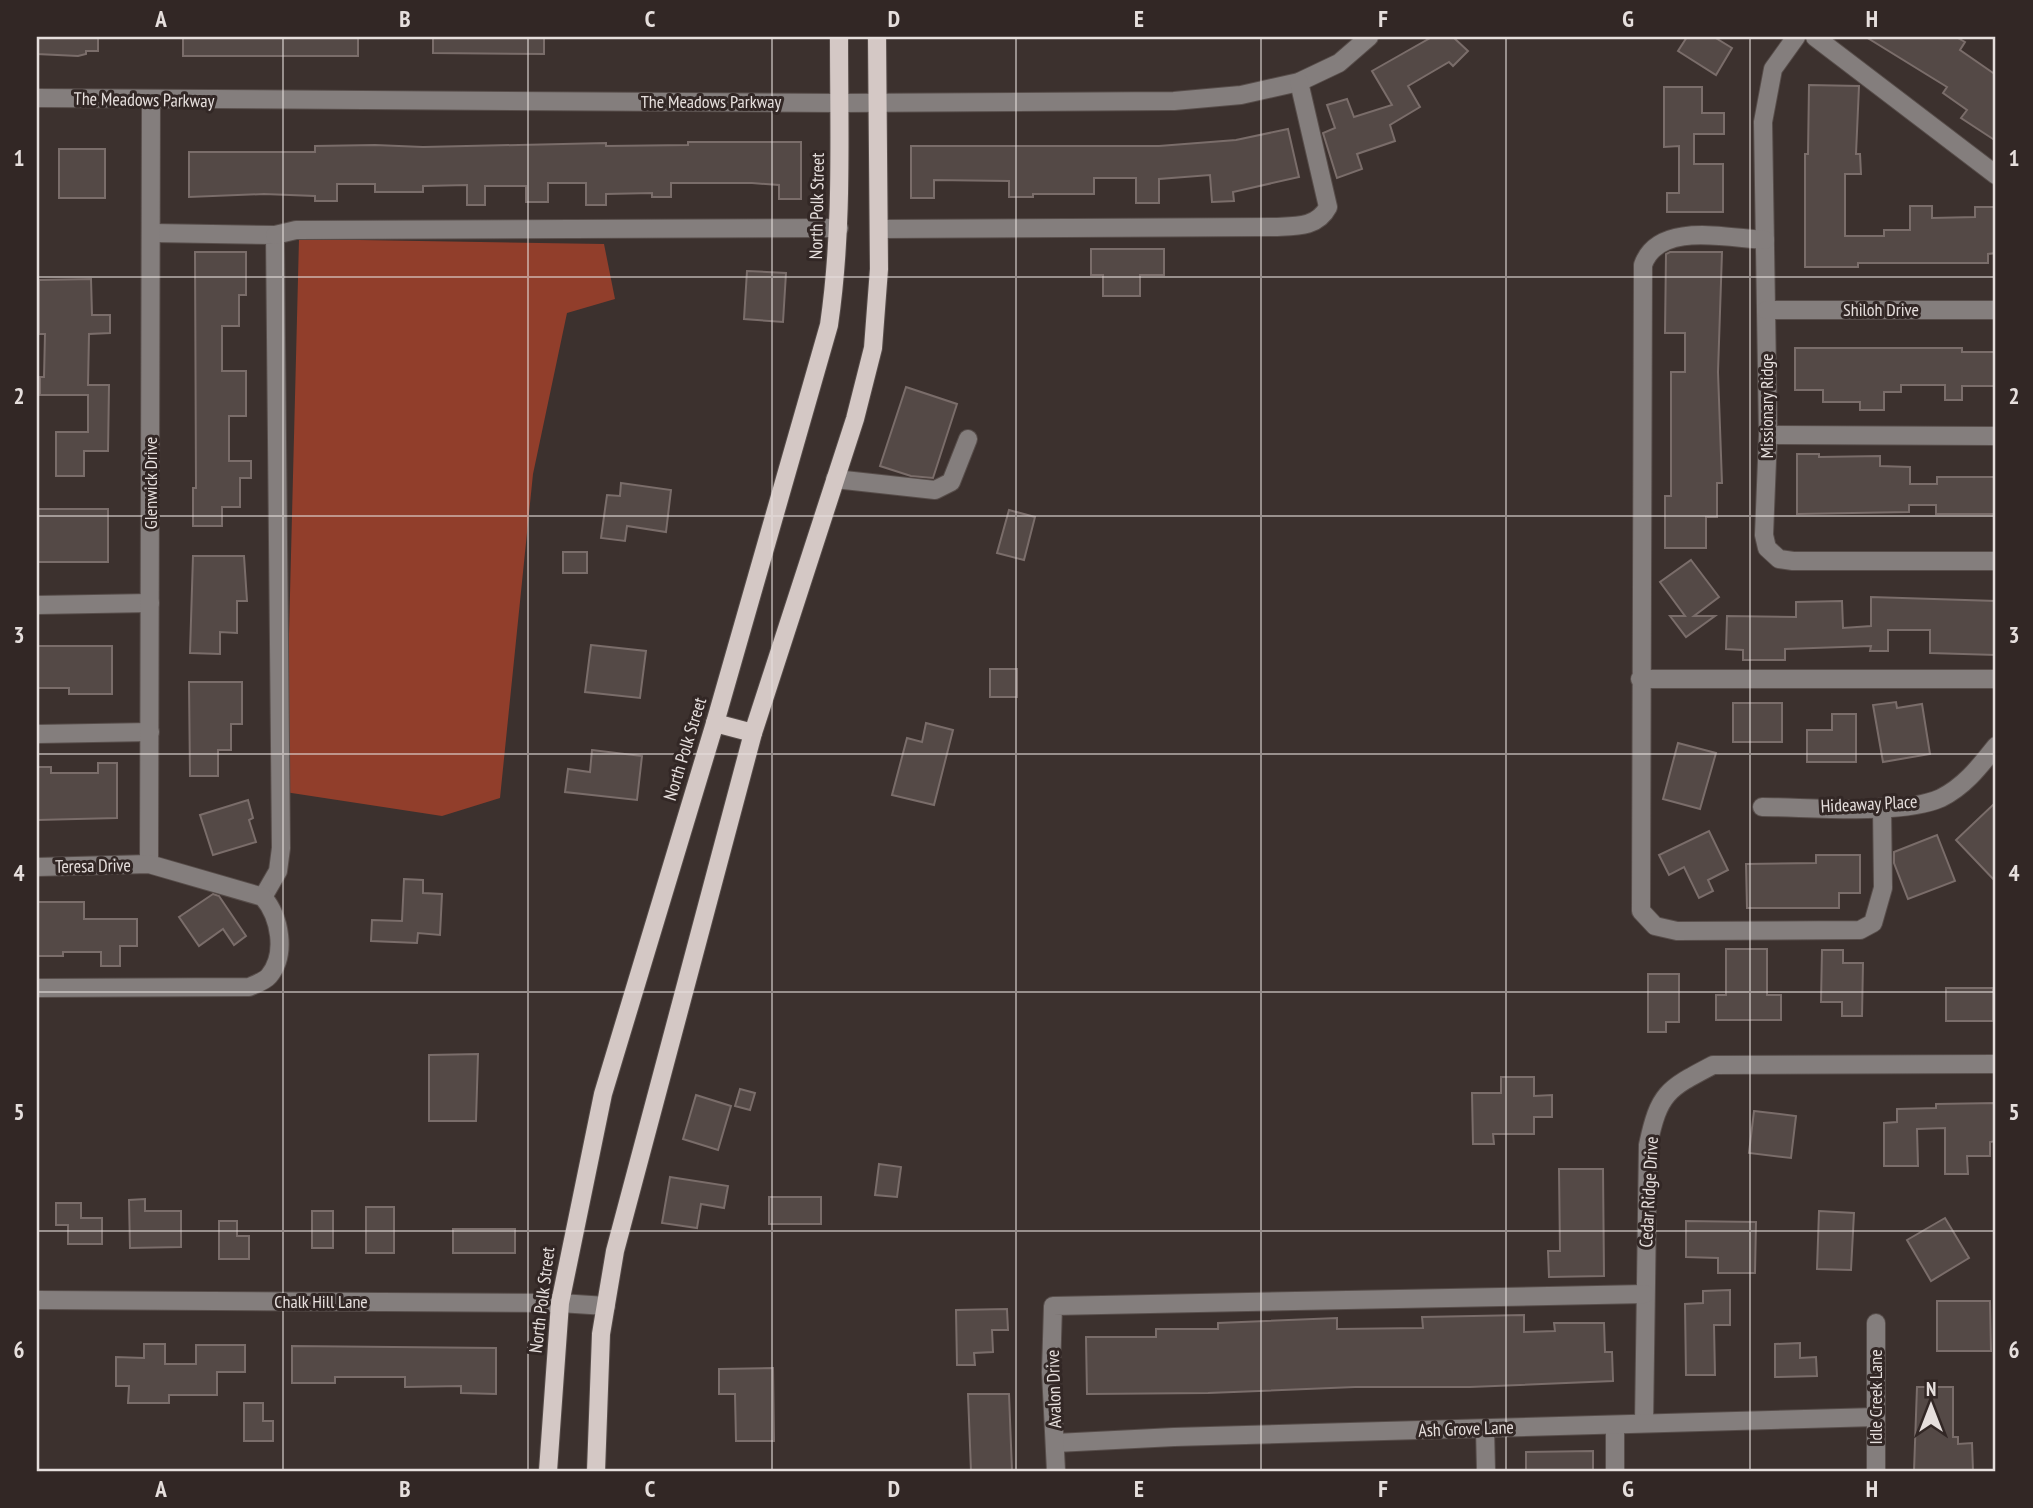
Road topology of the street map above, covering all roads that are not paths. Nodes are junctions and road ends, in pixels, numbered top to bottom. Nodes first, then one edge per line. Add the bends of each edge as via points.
1 (839, 37) edge
2 (877, 37) edge
3 (1369, 37) edge
4 (1796, 37) edge
5 (1815, 37) edge
6 (1299, 82) junction
7 (37, 98) edge
8 (151, 101) junction
9 (839, 103) junction
10 (877, 103) junction
11 (1996, 175) edge
12 (839, 228) junction
13 (879, 229) junction
14 (153, 233) junction
15 (275, 235) junction
16 (1765, 240) junction
17 (1766, 310) junction
18 (1996, 310) edge
19 (1768, 435) junction
20 (1996, 436) edge
21 (968, 439) dead end
22 (835, 479) junction
23 (1996, 561) edge
24 (150, 603) junction
25 (37, 605) edge
26 (1640, 679) junction
27 (1996, 679) edge
28 (715, 723) junction
29 (150, 732) junction
30 (753, 733) junction
31 (37, 734) edge
32 (1996, 746) edge
33 (1762, 807) dead end
34 (1882, 807) junction
35 (149, 864) junction
36 (37, 867) edge
37 (263, 897) junction
38 (37, 988) edge
39 (1996, 1064) edge
40 (1645, 1294) junction
41 (37, 1300) edge
42 (560, 1303) junction
43 (606, 1307) junction
44 (1876, 1323) dead end
45 (1876, 1417) junction
46 (1644, 1423) junction
47 (1615, 1425) junction
48 (1485, 1429) junction
49 (1056, 1443) junction
50 (548, 1471) edge
51 (596, 1471) edge
52 (1056, 1471) edge
53 (1486, 1471) edge
54 (1615, 1471) edge
55 (1876, 1471) edge

1 - 9 main road, North Polk Street
2 - 10 main road
3 - 6 street, The Meadows Parkway via 1339,63
4 - 16 street, Missionary Ridge via 1773,69 1763,122
5 - 11 street
6 - 10 street, The Meadows Parkway via 1241,95 1174,101
6 - 13 street via 1328,207 1323,217 1311,224 1274,228
7 - 8 street, The Meadows Parkway
8 - 9 street, The Meadows Parkway
8 - 14 street, Glenwick Drive
9 - 10 street, The Meadows Parkway
9 - 12 main road, North Polk Street
10 - 13 main road
12 - 15 street via 296,230
12 - 28 main road, North Polk Street via 829,325
13 - 22 main road via 873,348
14 - 15 street
14 - 24 street, Glenwick Drive
15 - 37 street via 281,848 278,871
16 - 17 street, Missionary Ridge
16 - 26 street via 1668,238 1647,253 1643,265
17 - 18 street, Shiloh Drive
17 - 19 street, Missionary Ridge
19 - 20 street
19 - 23 street, Missionary Ridge via 1764,535 1767,548 1779,559
21 - 22 street via 951,482 935,490
22 - 30 main road
24 - 25 street
24 - 29 street, Glenwick Drive
26 - 27 street
26 - 34 street via 1639,902 1655,926 1677,931 1860,930 1873,923 1883,888
28 - 30 main road
28 - 42 main road, North Polk Street via 603,1094
29 - 31 street
29 - 35 street, Glenwick Drive
30 - 43 main road via 615,1251
32 - 34 street, Hideaway Place via 1968,780 1940,798
33 - 34 street, Hideaway Place
35 - 36 street, Teresa Drive
35 - 37 street, Teresa Drive
37 - 38 street via 275,911 278,950 268,978 249,987
39 - 40 street, Cedar Ridge Drive via 1713,1065 1674,1086 1655,1111 1648,1145
40 - 46 street, Cedar Ridge Drive
40 - 49 street, Avalon Drive via 1053,1307
41 - 42 street, Chalk Hill Lane
42 - 43 street, Chalk Hill Lane
42 - 50 main road, North Polk Street
43 - 51 main road
44 - 45 street, Idle Creek Lane
45 - 46 street, Ash Grove Lane
45 - 55 street, Idle Creek Lane
46 - 47 street, Ash Grove Lane
47 - 48 street, Ash Grove Lane
47 - 54 street
48 - 49 street, Ash Grove Lane
48 - 53 street
49 - 52 street, Avalon Drive

